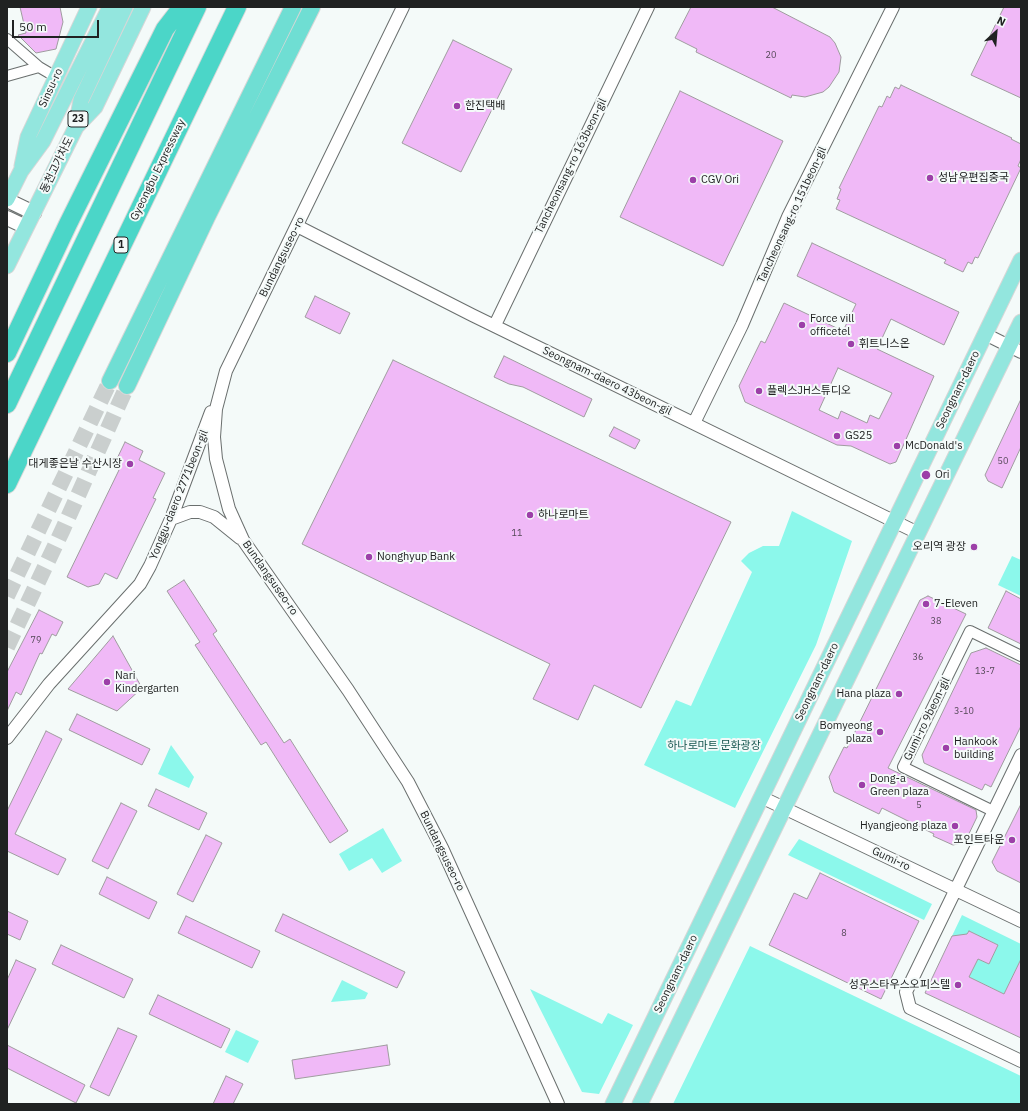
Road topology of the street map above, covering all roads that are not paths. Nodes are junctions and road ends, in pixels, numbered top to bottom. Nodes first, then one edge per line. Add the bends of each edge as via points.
1 (89, 7) edge
2 (126, 7) edge
3 (144, 7) edge
4 (182, 7) edge
5 (197, 7) edge
6 (237, 7) edge
7 (293, 7) edge
8 (312, 7) edge
9 (403, 7) edge
10 (648, 7) edge
11 (893, 7) edge
12 (111, 16) edge
13 (7, 39) edge
14 (39, 67) junction
15 (7, 76) edge
16 (56, 77) junction
17 (76, 126) junction
18 (21, 171) junction
19 (7, 199) edge
20 (34, 213) junction
21 (7, 218) edge
22 (297, 226) junction
23 (26, 227) junction
24 (1021, 260) edge
25 (7, 266) edge
26 (1021, 322) edge
27 (495, 325) junction
28 (986, 334) junction
29 (1015, 349) edge
30 (7, 353) edge
31 (226, 371) junction
32 (110, 381) tunnel mouth
33 (127, 386) tunnel mouth
34 (7, 404) edge
35 (694, 423) junction
36 (7, 484) edge
37 (171, 519) junction
38 (895, 522) junction
39 (918, 533) junction
40 (243, 540) junction
41 (1021, 656) edge
42 (7, 738) edge
43 (1021, 755) edge
44 (761, 798) junction
45 (784, 809) junction
46 (993, 812) junction
47 (955, 889) junction
48 (1021, 921) edge
49 (1021, 1061) edge
50 (558, 1104) edge
51 (613, 1104) edge
52 (640, 1104) edge

1 - 16 main road, Sinsu-ro
2 - 12 main road, 동천고가차도 / 23
3 - 17 main road via 95,107
4 - 30 highway via 165,29
5 - 34 highway
6 - 36 highway, Gyeongbu Expressway / 1
7 - 32 highway
8 - 33 highway
9 - 22 street, Bundangsuseo-ro
10 - 27 street, Tancheonsang-ro 163beon-gil
11 - 35 street, Tancheonsang-ro 151beon-gil via 788,218 742,326
12 - 17 main road, 동천고가차도 / 23 via 81,100
12 - 18 main road, 동천고가차도 / 23 via 43,141
13 - 14 street
14 - 15 street
14 - 16 street
16 - 18 main road, Sinsu-ro via 28,137
17 - 20 main road, 동천고가차도 / 23
18 - 19 main road, 동천고가차도 / 23
19 - 20 main road
20 - 23 main road, 23
21 - 23 main road
22 - 27 street, Seongnam-daero 43beon-gil
22 - 31 street, Bundangsuseo-ro
23 - 25 main road, 23
24 - 28 main road, Seongnam-daero
26 - 29 main road
27 - 35 street, Seongnam-daero 43beon-gil
28 - 29 street
28 - 38 main road, Seongnam-daero
29 - 39 main road
31 - 37 street, Yonggu-daero 2771beon-gil
31 - 40 street, Bundangsuseo-ro via 216,409 216,459 229,509
35 - 38 street, Seongnam-daero 43beon-gil
37 - 40 street via 190,512 200,512 214,517
37 - 42 street, Yonggu-daero 2771beon-gil via 140,584 49,684
38 - 39 street, Seongnam-daero 43beon-gil
38 - 44 main road, Seongnam-daero
39 - 45 main road
40 - 50 street, Bundangsuseo-ro via 406,778 442,848
41 - 46 street, Gumi-ro 9beon-gil via 970,631 903,767
43 - 46 street
44 - 45 street, Gumi-ro
44 - 51 main road, Seongnam-daero
45 - 47 street, Gumi-ro
45 - 52 main road
46 - 47 street
47 - 48 street, Gumi-ro
47 - 49 street via 906,992 910,1008

